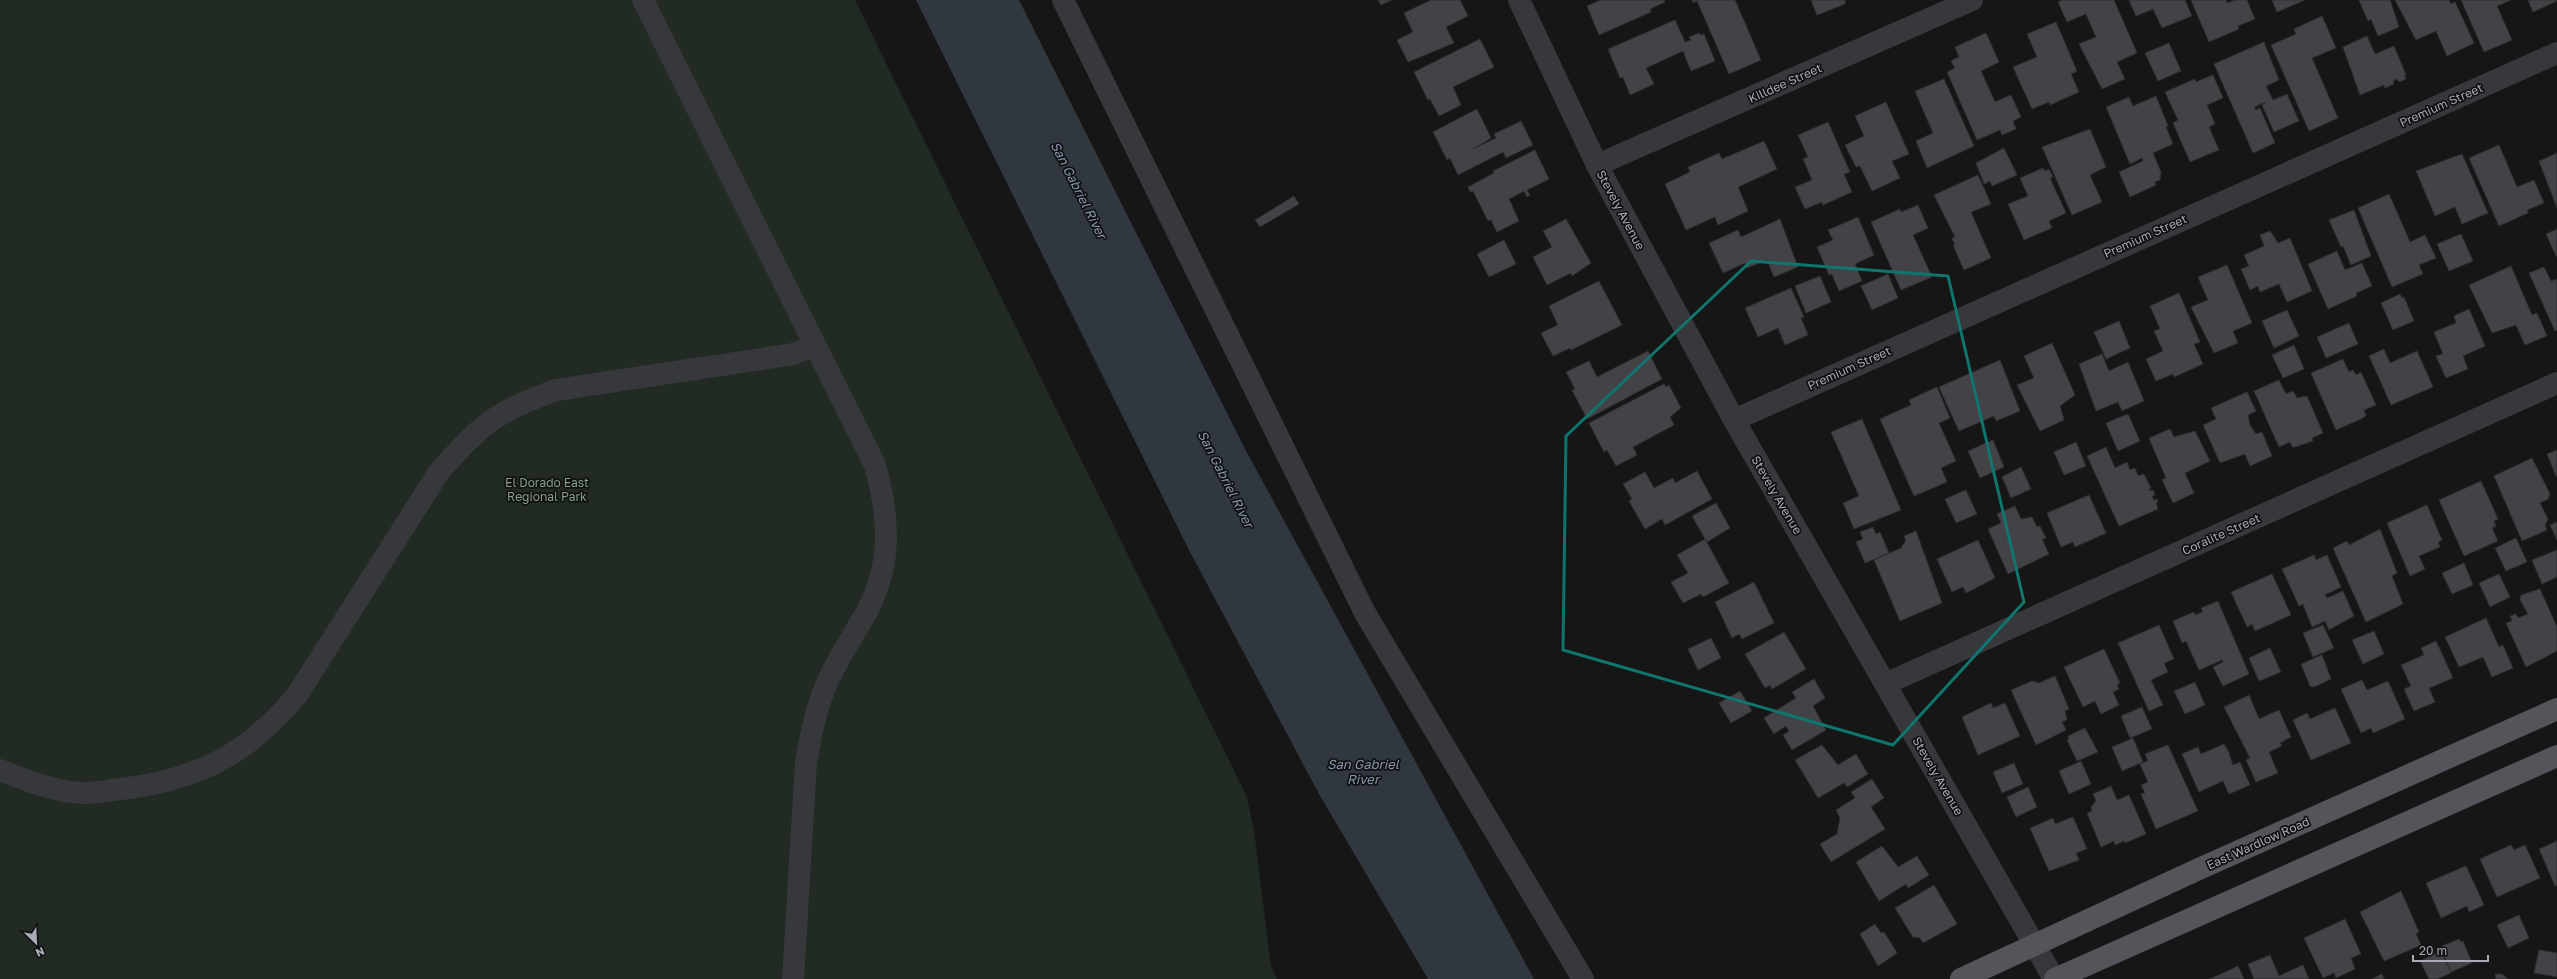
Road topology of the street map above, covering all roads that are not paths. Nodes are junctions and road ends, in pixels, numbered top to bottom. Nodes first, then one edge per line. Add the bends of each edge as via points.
1 (643, 0) edge
2 (1063, 0) edge
3 (1519, 0) edge
4 (1972, 0) edge
5 (2557, 53) edge
6 (1597, 166) junction
7 (814, 345) junction
8 (2557, 383) edge
9 (1734, 420) junction
10 (1885, 684) junction
11 (2557, 709) edge
12 (2557, 756) edge
13 (0, 770) edge
14 (2035, 945) junction
15 (793, 979) edge
16 (1583, 979) edge
17 (1960, 979) edge
18 (2054, 979) edge

1 - 7 street
2 - 16 street via 1365,612
3 - 6 street, Stevely Avenue
4 - 6 street, Killdee Street
5 - 9 street, Premium Street
6 - 9 street, Stevely Avenue
7 - 13 street via 794,354 556,390 521,404 494,419 466,443 439,472 297,695 275,722 238,752 190,775 146,786 82,793 32,783
7 - 15 street via 875,465 885,500 887,545 880,582 824,690 812,731 806,764
8 - 10 street, Coralite Street
9 - 10 street, Stevely Avenue
10 - 14 street, Stevely Avenue
11 - 14 main road, East Wardlow Road
12 - 18 main road
14 - 17 main road, East Wardlow Road
14 - 18 street, Stevely Avenue

